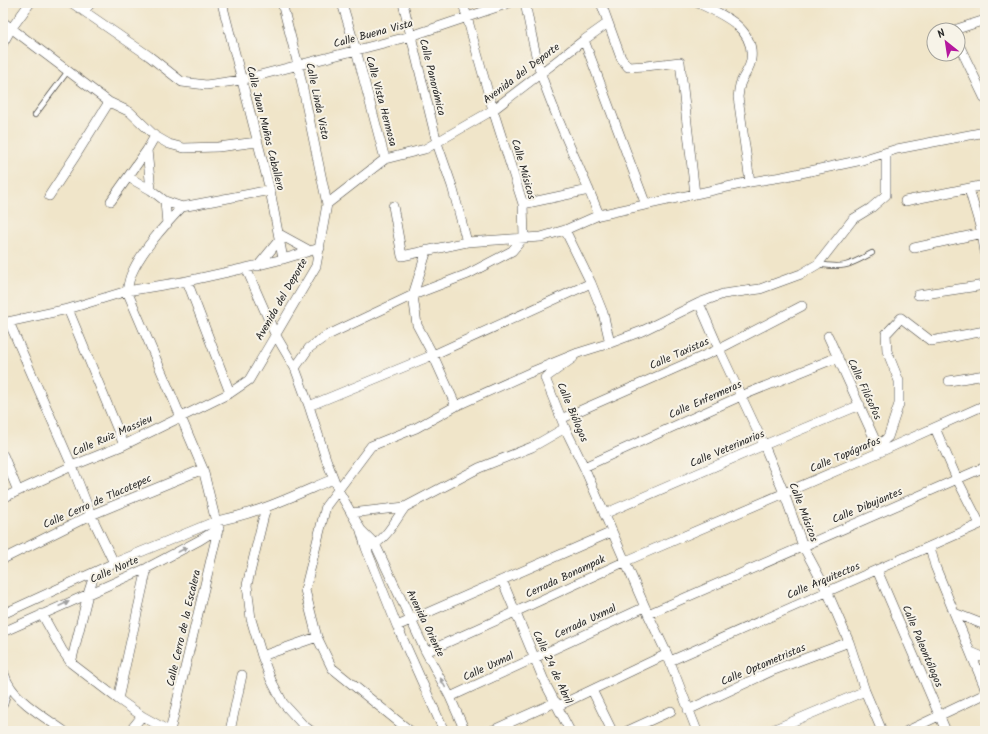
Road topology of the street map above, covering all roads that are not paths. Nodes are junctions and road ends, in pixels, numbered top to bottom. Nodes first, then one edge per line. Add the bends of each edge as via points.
1 (30, 3) edge
2 (72, 3) edge
3 (91, 3) edge
4 (222, 3) edge
5 (282, 3) edge
6 (342, 3) edge
7 (403, 3) edge
8 (463, 3) edge
9 (509, 3) edge
10 (525, 3) edge
11 (601, 3) edge
12 (698, 3) edge
13 (84, 12) junction
14 (467, 17) junction
15 (985, 20) edge
16 (3, 22) edge
17 (608, 23) junction
18 (966, 26) edge
19 (11, 28) junction
20 (411, 36) junction
21 (584, 40) junction
22 (3, 43) edge
23 (356, 50) junction
24 (966, 59) edge
25 (298, 65) junction
26 (68, 71) junction
27 (541, 73) junction
28 (242, 80) junction
29 (984, 94) edge
30 (109, 102) junction
31 (493, 110) junction
32 (35, 115) dead end
33 (985, 132) edge
34 (155, 136) junction
35 (436, 138) junction
36 (257, 142) junction
37 (147, 150) junction
38 (886, 153) junction
39 (385, 159) junction
40 (128, 177) junction
41 (750, 182) junction
42 (985, 185) edge
43 (970, 189) junction
44 (151, 190) junction
45 (270, 190) junction
46 (589, 190) junction
47 (695, 194) junction
48 (49, 196) dead end
49 (165, 201) junction
50 (905, 201) dead end
51 (111, 202) dead end
52 (327, 204) junction
53 (522, 204) junction
54 (646, 205) junction
55 (393, 206) dead end
56 (182, 207) junction
57 (599, 215) junction
58 (167, 224) junction
59 (565, 230) junction
60 (982, 233) junction
61 (279, 237) junction
62 (524, 237) junction
63 (467, 242) junction
64 (320, 248) junction
65 (914, 248) dead end
66 (427, 250) junction
67 (310, 251) junction
68 (985, 252) edge
69 (872, 253) dead end
70 (283, 259) junction
71 (818, 264) junction
72 (258, 266) junction
73 (246, 268) junction
74 (187, 281) junction
75 (590, 283) junction
76 (985, 285) edge
77 (127, 291) junction
78 (918, 294) dead end
79 (413, 295) junction
80 (699, 303) junction
81 (802, 306) dead end
82 (68, 309) junction
83 (6, 323) edge
84 (985, 331) edge
85 (275, 334) junction
86 (828, 336) dead end
87 (610, 343) junction
88 (719, 349) junction
89 (578, 353) junction
90 (433, 355) junction
91 (838, 357) junction
92 (295, 368) junction
93 (985, 375) edge
94 (949, 381) dead end
95 (230, 393) junction
96 (741, 396) junction
97 (860, 405) junction
98 (985, 405) edge
99 (309, 406) junction
100 (456, 406) junction
101 (180, 417) junction
102 (563, 418) junction
103 (565, 428) junction
104 (935, 428) junction
105 (764, 444) junction
106 (124, 445) junction
107 (879, 449) junction
108 (3, 455) edge
109 (72, 466) junction
110 (584, 467) junction
111 (985, 467) edge
112 (202, 468) junction
113 (333, 479) junction
114 (957, 479) junction
115 (338, 490) junction
116 (18, 491) junction
117 (784, 493) junction
118 (3, 498) edge
119 (405, 506) junction
120 (266, 507) junction
121 (351, 513) junction
122 (604, 514) junction
123 (91, 515) junction
124 (983, 523) edge
125 (217, 525) junction
126 (361, 530) junction
127 (612, 532) junction
128 (375, 544) junction
129 (803, 546) junction
130 (366, 548) junction
131 (930, 548) junction
132 (3, 559) edge
133 (626, 561) junction
134 (114, 564) junction
135 (148, 568) junction
136 (877, 570) junction
137 (95, 572) junction
138 (502, 580) junction
139 (827, 591) junction
140 (88, 594) junction
141 (3, 603) edge
142 (646, 610) junction
143 (515, 612) junction
144 (5, 613) edge
145 (954, 613) junction
146 (42, 614) junction
147 (411, 620) junction
148 (985, 624) edge
149 (397, 626) junction
150 (3, 632) edge
151 (317, 637) junction
152 (848, 642) junction
153 (426, 652) junction
154 (971, 652) junction
155 (262, 656) junction
156 (535, 657) junction
157 (668, 657) junction
158 (985, 658) edge
159 (72, 663) junction
160 (3, 671) edge
161 (242, 675) dead end
162 (8, 684) junction
163 (985, 688) edge
164 (592, 690) junction
165 (865, 692) junction
166 (985, 694) edge
167 (450, 697) junction
168 (118, 699) junction
169 (3, 704) edge
170 (557, 704) junction
171 (672, 710) dead end
172 (688, 710) junction
173 (142, 716) junction
174 (939, 716) junction
175 (52, 727) edge
176 (64, 731) edge
177 (130, 731) edge
178 (170, 731) edge
179 (230, 731) edge
180 (311, 731) edge
181 (410, 731) edge
182 (444, 731) edge
183 (465, 731) edge
184 (491, 731) edge
185 (570, 731) edge
186 (612, 731) edge
187 (627, 731) edge
188 (697, 731) edge
189 (770, 731) edge
190 (882, 731) edge
191 (907, 731) edge
192 (946, 731) edge

1 - 19 street
2 - 13 street, Calle Buena Vista
3 - 13 street
4 - 28 street, Calle Juan Muños Caballero
5 - 25 street, Calle Linda Vista
6 - 23 street, Calle Vista Hermosa
7 - 20 street, Calle Panorámica
8 - 14 street, Calle Músicos
9 - 14 street, Calle Buena Vista
10 - 27 street
11 - 17 street
12 - 41 street via 735,22 750,43 752,60 740,84 738,97
13 - 28 street, Calle Buena Vista via 182,82 206,85
14 - 20 street, Calle Buena Vista
14 - 31 street, Calle Músicos
15 - 18 street
16 - 19 street
17 - 21 street, Avenida del Deporte
17 - 47 street via 621,58 628,66 680,62
19 - 22 street
19 - 26 street
20 - 23 street, Calle Buena Vista
20 - 35 street, Calle Panorámica
21 - 27 street, Avenida del Deporte
21 - 54 street
23 - 25 street, Calle Buena Vista
23 - 39 street, Calle Vista Hermosa
24 - 29 street
25 - 28 street, Calle Buena Vista
25 - 52 street, Calle Linda Vista
26 - 30 street
26 - 32 lane
27 - 31 street, Avenida del Deporte
27 - 46 street
28 - 36 street, Calle Juan Muños Caballero
30 - 34 street via 130,112
30 - 48 street
31 - 35 street, Avenida del Deporte
31 - 53 street, Calle Músicos
33 - 38 street
34 - 36 street via 169,144 184,148
34 - 37 street
35 - 39 street, Avenida del Deporte via 425,149
35 - 63 street, Calle Panorámica
36 - 45 street, Calle Juan Muños Caballero
37 - 40 street
37 - 44 street
38 - 41 street
38 - 71 street via 886,195 853,219
39 - 52 street
40 - 44 street
40 - 51 street
41 - 47 street
42 - 43 street
43 - 50 street
43 - 60 street
44 - 49 street
45 - 56 street
45 - 61 street, Calle Juan Muños Caballero
46 - 53 street
46 - 57 street
47 - 54 street
49 - 56 street
49 - 58 street
52 - 64 street, Avenida del Deporte
53 - 62 street, Calle Músicos
54 - 57 street
55 - 66 street via 402,256
56 - 58 street
57 - 59 street
58 - 77 street via 143,254 131,276
59 - 62 street via 542,236
59 - 75 street
60 - 65 street
60 - 68 street
61 - 67 street
61 - 70 street, Calle Juan Muños Caballero
61 - 72 street
62 - 63 street
62 - 79 street via 512,251 468,274
63 - 66 street
64 - 67 street
64 - 85 street, Avenida del Deporte via 316,266
66 - 79 street
67 - 70 street
69 - 71 lane via 848,265 835,267
70 - 72 street
71 - 80 street, Calle Biólogos via 801,274 760,289 723,294
72 - 73 street
73 - 74 street
73 - 85 street, Avenida Oriente
74 - 77 street
74 - 95 street
75 - 87 street via 603,313
75 - 90 street
76 - 78 street
77 - 82 street
77 - 101 street
79 - 90 street via 417,325
79 - 92 street via 326,336 309,348
80 - 87 street, Calle Biólogos via 642,331
80 - 88 street, Calle Músicos
81 - 88 street, Calle Taxistas
82 - 83 street
82 - 106 street
83 - 109 street
84 - 107 street via 931,341 900,318 886,334 887,351 899,381 899,404 888,437
85 - 92 street, Avenida Oriente
85 - 95 street, Avenida del Deporte via 249,380
86 - 91 street, Calle Filósofos
87 - 89 street, Calle Biólogos
88 - 96 street, Calle Músicos
88 - 102 street, Calle Taxistas
89 - 100 street
89 - 102 street, Calle Biólogos via 546,378
90 - 99 street
90 - 100 street
91 - 96 street, Calle Enfermeras
91 - 97 street, Calle Filósofos
92 - 99 street, Avenida Oriente
93 - 94 street
95 - 101 street, Calle Ruiz Massieu
96 - 105 street, Calle Músicos
96 - 110 street, Calle Enfermeras
97 - 105 street, Calle Veterinarios
97 - 107 street, Calle Filósofos
98 - 104 street, Calle Topógrafos
99 - 113 street, Avenida Oriente
100 - 115 street via 416,428 371,446
101 - 106 street, Calle Ruiz Massieu
101 - 112 street
102 - 103 street, Calle Biólogos
103 - 110 street, Calle Biólogos
103 - 119 street via 532,448 479,468
104 - 107 street, Calle Topógrafos
104 - 114 street
105 - 117 street, Calle Músicos
105 - 122 street, Calle Veterinarios
106 - 109 street, Calle Ruiz Massieu
107 - 117 street, Calle Topógrafos
108 - 116 street
109 - 116 street, Calle Ruiz Massieu
109 - 123 street
110 - 122 street, Calle Biólogos
111 - 114 street, Calle Dibujantes
112 - 123 street, Calle Cerro de Tlacotepec
112 - 125 street
113 - 115 street, Avenida Oriente
113 - 120 street, Calle Norte
114 - 124 street
114 - 129 street, Calle Dibujantes
115 - 121 street, Avenida Oriente
115 - 151 street via 326,506 305,590
116 - 118 street, Calle Ruiz Massieu
117 - 129 street, Calle Músicos
117 - 133 street, Calle Topógrafos
119 - 121 street
119 - 128 street
120 - 125 street, Calle Norte
120 - 155 street via 247,585 251,620
121 - 126 street, Avenida Oriente
122 - 127 street, Calle Biólogos
123 - 132 street, Calle Cerro de Tlacotepec
123 - 134 street
124 - 131 street, Calle Arquitectos
125 - 134 street, Calle Norte
135 -> 125 street, Calle Norte via 200,540
125 - 178 street, Calle Cerro de la Escalera
126 - 128 street, Avenida Oriente
126 - 130 street, Avenida Oriente
127 - 133 street, Calle Biólogos
127 - 138 street
128 - 130 street
128 - 147 street, Avenida Oriente
129 - 139 street, Calle Músicos
129 - 142 street, Calle Dibujantes
130 - 149 street, Avenida Oriente
131 - 136 street, Calle Arquitectos
131 - 145 street
133 - 142 street, Calle Biólogos
133 - 143 street, Cerrada Bonampak
134 - 137 street, Calle Norte
135 - 140 street, Calle Norte
135 - 168 street
136 - 139 street, Calle Arquitectos
136 - 174 street, Calle Paleontólogos
137 - 140 street
137 - 144 street, Calle Norte
138 - 143 street, Calle 24 de Abril
138 - 147 street
139 - 152 street, Calle Músicos
139 - 157 street, Calle Arquitectos
146 -> 140 street, Calle Norte
140 - 159 street
141 - 144 street
142 - 156 street, Cerrada Uxmal
142 - 157 street, Calle Biólogos
143 - 153 street, Cerrada Bonampak
143 - 156 street, Calle 24 de Abril
145 - 148 street
145 - 154 street
146 - 150 street, Calle Norte
146 - 159 street
147 - 149 street
147 - 153 street, Avenida Oriente
149 - 182 street, Avenida Oriente
151 - 155 street
151 - 181 street via 332,668
152 - 165 street, Calle Músicos
152 - 172 street, Calle Optometristas via 774,670
167 -> 153 street, Avenida Oriente
154 - 158 street
154 - 163 street
155 - 180 street via 283,703
156 - 167 street, Calle Uxmal
156 - 170 street, Calle 24 de Abril
157 - 164 street, Calle Arquitectos
157 - 172 street, Calle Biólogos
159 - 168 street
160 - 162 street
161 - 179 street
162 - 169 street
162 - 175 street
164 - 170 street, Calle Arquitectos
164 - 186 street
165 - 189 street
165 - 190 street, Calle Músicos
166 - 174 street
167 - 183 street, Avenida Oriente
168 - 173 street
170 - 184 street, Calle Arquitectos
170 - 185 street, Calle 24 de Abril
171 - 187 street
172 - 188 street, Calle Biólogos
173 - 177 street
173 - 178 street
174 - 191 street
174 - 192 street, Calle Paleontólogos
175 - 176 street

